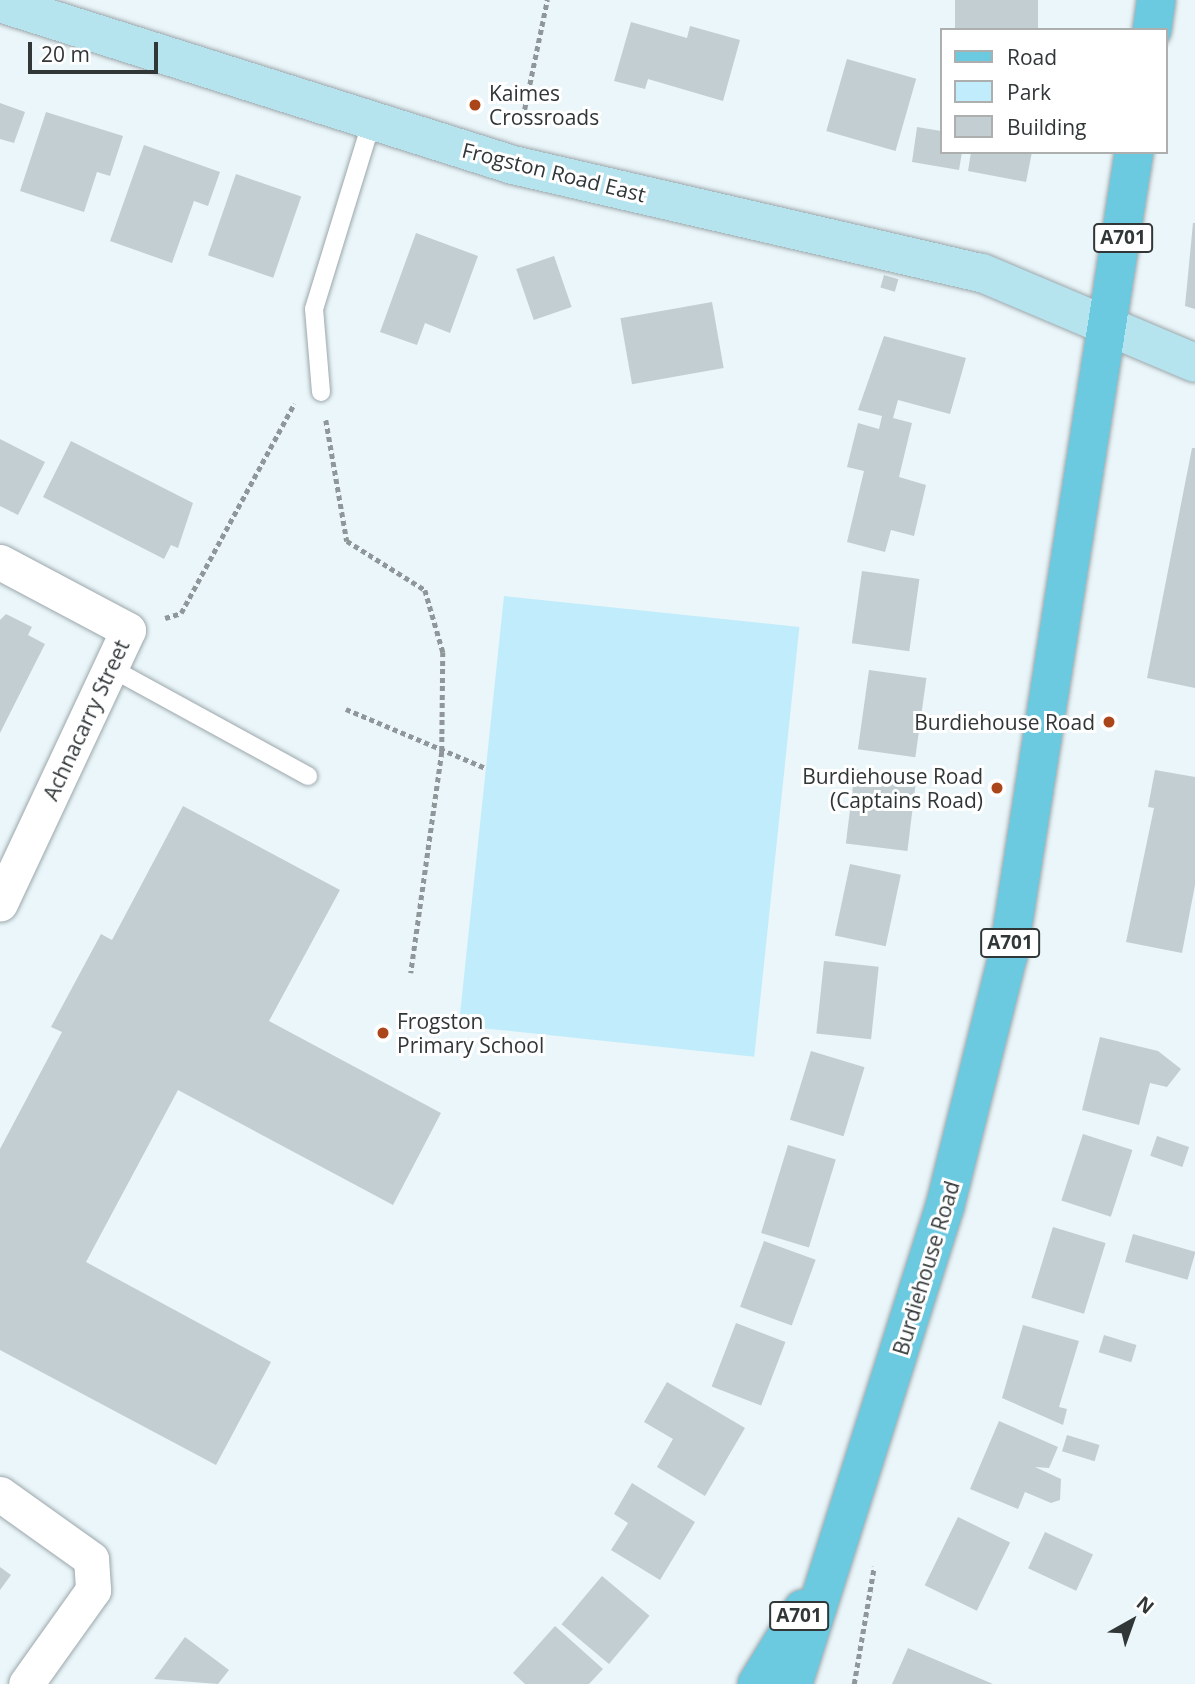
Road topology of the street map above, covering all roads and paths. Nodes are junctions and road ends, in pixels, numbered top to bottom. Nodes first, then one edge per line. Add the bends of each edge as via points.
1 (547, 0) edge
2 (1156, 0) edge
3 (0, 3) edge
4 (1152, 28) edge
5 (372, 120) junction
6 (1135, 154) edge
7 (513, 165) junction
8 (1112, 323) junction
9 (317, 362) junction
10 (1195, 363) edge
11 (321, 392) joint
12 (0, 562) edge
13 (128, 630) junction
14 (109, 667) junction
15 (346, 709) dead end
16 (442, 751) junction
17 (486, 768) dead end
18 (308, 776) dead end
19 (0, 903) edge
20 (411, 973) dead end
21 (0, 1494) edge
22 (841, 1548) junction
23 (26, 1684) edge
24 (757, 1684) edge
25 (793, 1684) edge

1 - 7 path
2 - 4 main road
3 - 5 main road, Frogston Road East
5 - 7 main road, Frogston Road East
5 - 9 lane via 314,309
6 - 8 main road, A701
7 - 8 main road, Frogston Road East via 982,273
8 - 10 main road, Frogston Road East
8 - 22 main road, Burdiehouse Road / A701 via 1008,956 945,1206
9 - 11 lane
9 - 13 path via 181,613
11 - 16 path via 347,541 425,590 443,652
12 - 13 street, Achnacarry Street
13 - 14 street, Achnacarry Street
14 - 18 lane
14 - 19 street, Achnacarry Street
15 - 16 path
16 - 17 path
16 - 20 path
21 - 23 street via 91,1559 93,1590
22 - 24 main road, Burdiehouse Road / A701
22 - 25 main road, Burdiehouse Road / A701

